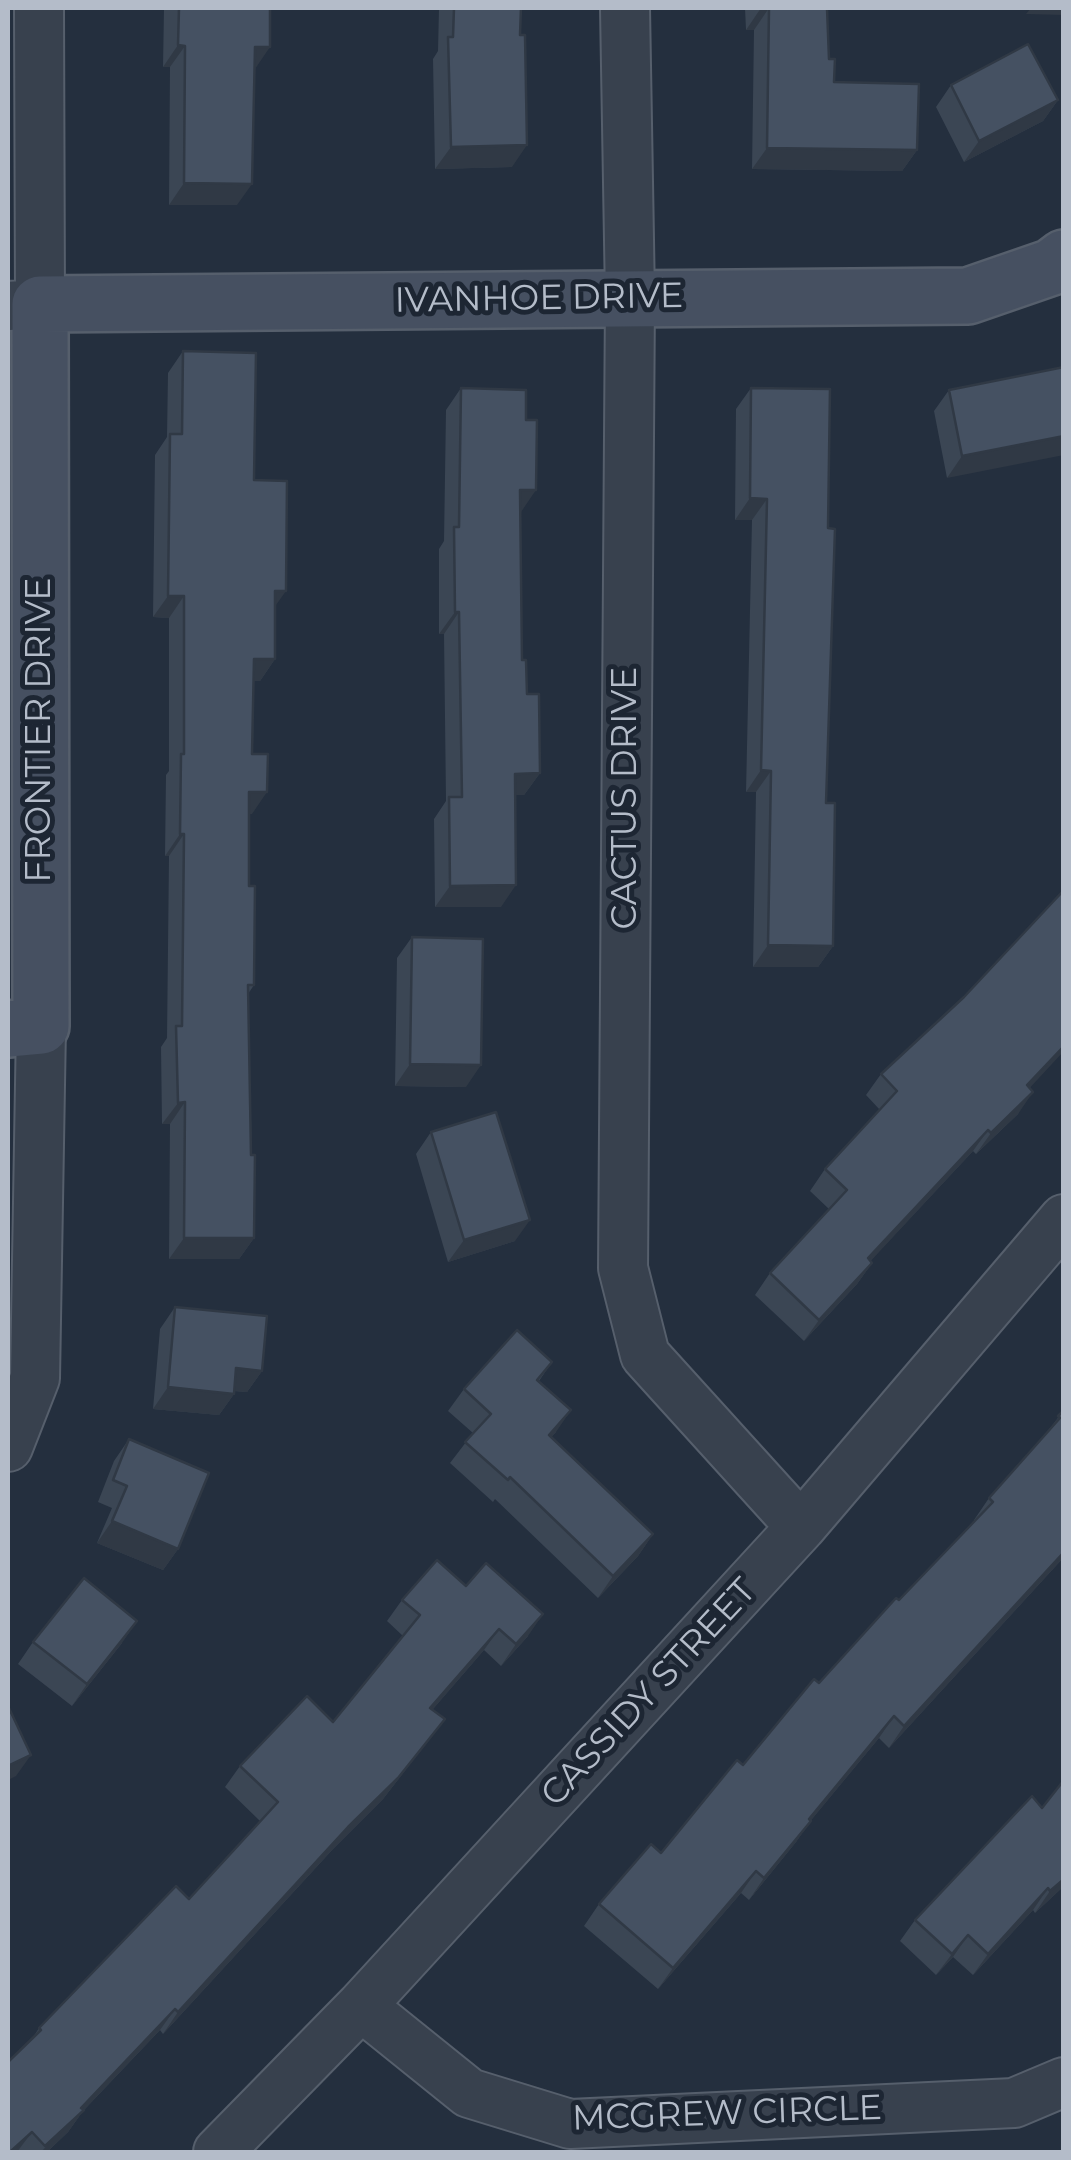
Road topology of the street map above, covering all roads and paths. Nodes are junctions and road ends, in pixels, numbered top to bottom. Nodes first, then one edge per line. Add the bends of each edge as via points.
1 (39, 8) edge
2 (625, 8) edge
3 (1064, 258) edge
4 (630, 298) junction
5 (24, 305) edge
6 (24, 1027) edge
7 (1064, 1219) edge
8 (8, 1447) edge
9 (801, 1527) junction
10 (361, 2006) junction
11 (1064, 2082) edge
12 (218, 2152) edge

1 - 5 street, FRONTIER DRIVE
2 - 4 street, CACTUS DRIVE
3 - 4 street, IVANHOE DRIVE via 968,296
4 - 5 street, IVANHOE DRIVE
4 - 9 street, CACTUS DRIVE via 622,1268 646,1355
5 - 6 street, FRONTIER DRIVE
6 - 8 street, FRONTIER DRIVE via 35,1378
7 - 9 street, CASSIDY STREET
9 - 10 street, CASSIDY STREET
10 - 11 street, MCGREW CIRCLE via 469,2093 570,2124 1014,2103
10 - 12 street, CASSIDY STREET

